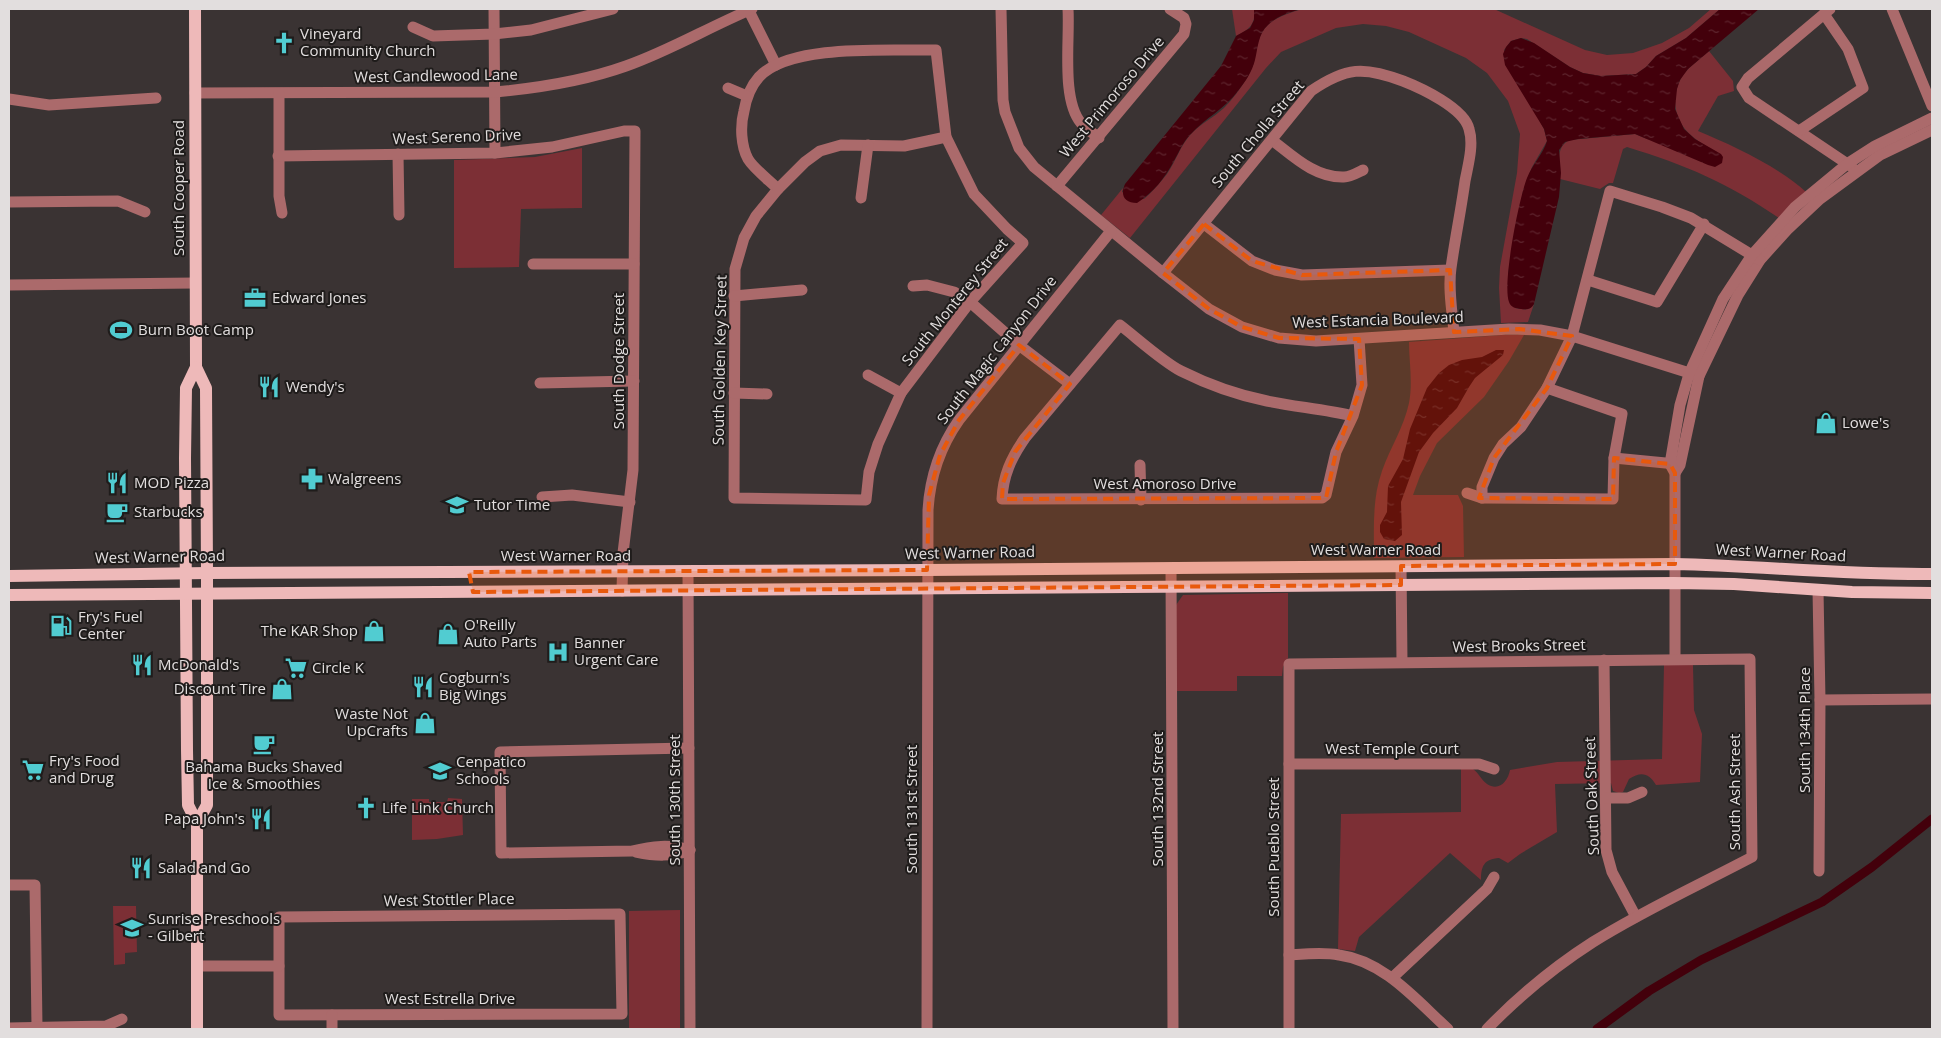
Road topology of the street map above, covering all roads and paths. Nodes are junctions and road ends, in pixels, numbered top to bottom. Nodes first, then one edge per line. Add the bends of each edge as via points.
1 (195, 9) edge
2 (494, 9) edge
3 (613, 9) edge
4 (749, 9) edge
5 (1001, 9) edge
6 (1068, 9) edge
7 (1170, 9) edge
8 (1892, 9) edge
9 (1827, 11) edge
10 (413, 27) dead end
11 (494, 34) junction
12 (776, 65) junction
13 (728, 88) dead end
14 (494, 92) junction
15 (195, 93) junction
16 (278, 94) junction
17 (747, 96) junction
18 (156, 98) dead end
19 (9, 99) edge
20 (1932, 106) edge
21 (1932, 118) edge
22 (1932, 130) edge
23 (635, 131) joint
24 (1799, 131) junction
25 (946, 137) junction
26 (1099, 138) junction
27 (1272, 140) junction
28 (868, 145) junction
29 (398, 154) junction
30 (495, 154) junction
31 (278, 156) junction
32 (1847, 164) junction
33 (1363, 170) dead end
34 (1858, 170) junction
35 (1057, 186) junction
36 (778, 189) junction
37 (861, 198) dead end
38 (9, 202) edge
39 (145, 212) dead end
40 (282, 213) dead end
41 (399, 215) dead end
42 (1204, 224) junction
43 (1704, 224) junction
44 (1111, 231) junction
45 (1756, 258) junction
46 (533, 264) dead end
47 (634, 264) junction
48 (1450, 270) junction
49 (1163, 274) junction
50 (1588, 280) junction
51 (196, 283) junction
52 (9, 284) edge
53 (913, 286) dead end
54 (802, 290) dead end
55 (734, 296) junction
56 (970, 302) junction
57 (1454, 332) junction
58 (1572, 336) junction
59 (1359, 339) junction
60 (1020, 345) junction
61 (196, 367) junction
62 (868, 375) dead end
63 (1694, 375) junction
64 (634, 381) junction
65 (540, 383) dead end
66 (1070, 384) junction
67 (1547, 388) junction
68 (734, 393) junction
69 (901, 393) junction
70 (767, 394) dead end
71 (1353, 416) junction
72 (1614, 458) junction
73 (1140, 465) dead end
74 (1675, 467) junction
75 (1467, 493) dead end
76 (542, 496) dead end
77 (1482, 498) junction
78 (866, 500) joint
79 (1141, 500) junction
80 (630, 502) junction
81 (1675, 564) junction
82 (1401, 566) junction
83 (1172, 568) junction
84 (928, 570) junction
85 (688, 571) junction
86 (469, 572) junction
87 (623, 572) junction
88 (208, 573) junction
89 (186, 574) junction
90 (1903, 574) junction
91 (1932, 574) edge
92 (9, 576) edge
93 (1674, 583) junction
94 (1401, 585) junction
95 (1173, 587) junction
96 (927, 589) junction
97 (688, 590) junction
98 (1818, 590) junction
99 (622, 591) junction
100 (473, 592) junction
101 (1902, 593) junction
102 (1932, 593) edge
103 (186, 595) junction
104 (207, 595) junction
105 (9, 596) edge
106 (1675, 659) junction
107 (1750, 659) joint
108 (1604, 660) junction
109 (1402, 662) junction
110 (1289, 664) joint
111 (1932, 699) edge
112 (1820, 700) junction
113 (689, 748) junction
114 (1289, 764) junction
115 (1494, 769) dead end
116 (1642, 792) dead end
117 (1606, 798) junction
118 (197, 824) junction
119 (690, 850) junction
120 (1819, 871) dead end
121 (1494, 876) dead end
122 (9, 885) edge
123 (1636, 917) junction
124 (1289, 955) junction
125 (197, 966) junction
126 (278, 966) junction
127 (1392, 978) junction
128 (622, 1014) joint
129 (332, 1015) junction
130 (122, 1019) dead end
131 (37, 1027) junction
132 (9, 1028) edge
133 (80, 1028) edge
134 (196, 1029) edge
135 (332, 1029) edge
136 (690, 1029) edge
137 (926, 1029) edge
138 (1173, 1029) edge
139 (1289, 1029) edge
140 (1448, 1029) edge
141 (1487, 1029) edge

1 - 15 main road, South Cooper Road
2 - 11 street
3 - 11 street via 531,30
4 - 12 street
4 - 14 street, West Candlewood Lane via 625,67 552,85
5 - 35 street, West Estancia Boulevard via 1001,87 1005,112 1019,148
6 - 26 street via 1071,106 1081,123
7 - 26 street, West Primoroso Drive via 1184,18 1184,34
8 - 20 street
9 - 24 street via 1848,49 1863,88
9 - 24 street via 1748,78 1742,87 1749,98
10 - 11 street via 433,36
11 - 14 street
12 - 17 street via 759,77
12 - 25 street, South Monterey Street via 812,54 936,50
13 - 17 street
14 - 16 street, West Candlewood Lane
14 - 30 street
15 - 16 street, West Candlewood Lane
15 - 51 main road, South Cooper Road
16 - 31 street
17 - 36 street via 742,137 749,160
18 - 19 street via 49,105
21 - 32 street
22 - 34 street via 1880,155
23 - 30 street, West Sereno Drive
23 - 47 street, South Dodge Street
24 - 32 street
25 - 28 street via 904,146
25 - 56 street, South Monterey Street via 974,194 1023,243
26 - 35 street, West Primoroso Drive
27 - 33 street via 1306,166 1327,175 1346,177
27 - 42 street, South Cholla Street
27 - 48 street, South Cholla Street via 1311,91 1331,77 1357,70 1381,72 1413,85 1457,112 1469,127 1471,145
28 - 36 street via 841,145 820,151
28 - 37 street
29 - 30 street, West Sereno Drive
29 - 31 street, West Sereno Drive
29 - 41 street
31 - 40 street via 278,196
32 - 34 street
32 - 45 street via 1794,206
34 - 45 street via 1805,212
35 - 44 street, West Estancia Boulevard
36 - 55 street, South Golden Key Street via 756,216 744,238 735,269
38 - 39 street via 118,201
42 - 48 street via 1252,261 1302,276
42 - 49 street, South Cholla Street
43 - 45 street
43 - 50 street via 1657,302
43 - 50 street via 1610,190
44 - 49 street, West Estancia Boulevard
44 - 60 street, South Magic Canyon Drive
45 - 63 street
46 - 47 street
47 - 64 street, South Dodge Street
48 - 57 street
49 - 59 street, West Estancia Boulevard via 1209,309 1242,328 1299,340
50 - 58 street
51 - 52 street
51 - 61 main road, South Cooper Road
53 - 56 street via 927,285 954,292
54 - 55 street
55 - 68 street, South Golden Key Street
56 - 60 street
56 - 69 street, South Monterey Street
57 - 58 street, West Estancia Boulevard via 1519,329
57 - 59 street, West Estancia Boulevard
58 - 63 street, West Estancia Boulevard
58 - 67 street
59 - 71 street via 1362,385
60 - 66 street
60 - 84 street, South Magic Canyon Drive via 959,420 940,455 929,495
61 - 88 main road, South Cooper Road via 206,388
61 - 89 main road, South Cooper Road via 186,388
62 - 69 street
63 - 74 street
64 - 65 street
64 - 80 street, South Dodge Street
66 - 71 street via 1120,325 1179,370 1209,383 1268,402
66 - 79 street, West Amoroso Drive via 1015,452 1003,483 1002,499
67 - 72 street via 1622,414
67 - 77 street via 1521,427 1494,458 1482,487
68 - 70 street
68 - 78 street, South Golden Key Street via 734,498
69 - 78 street, South Monterey Street via 878,444 869,472
71 - 79 street, West Amoroso Drive via 1336,452 1326,495 1322,498
72 - 74 street
72 - 77 street via 1613,499
73 - 79 street
74 - 81 street
75 - 77 street
76 - 80 street via 572,495
80 - 87 street, South Dodge Street
81 - 82 main road, West Warner Road
81 - 90 main road, West Warner Road
81 - 93 street
82 - 83 main road, West Warner Road
82 - 94 street
83 - 84 main road, West Warner Road
83 - 95 street, South 132nd Street
84 - 85 main road, West Warner Road
84 - 96 street, South Magic Canyon Drive
85 - 87 main road, West Warner Road
85 - 97 street, South 130th Street
86 - 87 main road, West Warner Road
86 - 88 main road, West Warner Road
86 - 100 main road
87 - 99 street, South Dodge Street
88 - 89 main road, West Warner Road
88 - 104 main road, South Cooper Road
89 - 92 main road, West Warner Road
89 - 103 main road, South Cooper Road
90 - 91 main road, West Warner Road
90 - 101 main road
93 - 94 main road
93 - 98 main road
93 - 106 street
94 - 95 main road
94 - 109 street
95 - 96 main road
95 - 138 street, South 132nd Street
96 - 97 main road
96 - 137 street, South 131st Street
97 - 99 main road
97 - 113 street, South 130th Street
98 - 101 main road
98 - 112 street, South 134th Place
99 - 100 main road
100 - 104 main road
101 - 102 main road
103 - 104 main road
103 - 105 main road
103 - 118 main road, South Cooper Road via 188,804
104 - 118 main road, South Cooper Road via 207,805
106 - 107 street, West Brooks Street
106 - 108 street, West Brooks Street
107 - 123 street, South Ash Street via 1752,857
108 - 109 street, West Brooks Street
108 - 117 street, South Oak Street
109 - 110 street, West Brooks Street
110 - 114 street, South Pueblo Street
111 - 112 street
112 - 120 street, South 134th Place
113 - 119 street, South 130th Street
113 - 119 street via 500,752 501,853 632,851 651,846 678,846
114 - 115 street, West Temple Court via 1479,764
114 - 124 street, South Pueblo Street
116 - 117 street via 1628,798
117 - 123 street, South Oak Street via 1608,859
118 - 125 main road, South Cooper Road
119 - 136 street, South 130th Street
121 - 127 street via 1487,889
122 - 131 street via 35,885
123 - 141 street via 1551,972
124 - 127 street via 1341,955 1364,961
124 - 139 street, South Pueblo Street
125 - 126 street
125 - 134 main road, South Cooper Road
126 - 128 street, West Stottler Place via 278,917 620,914
126 - 129 street, West Estrella Drive via 278,1015
127 - 140 street
128 - 129 street, West Estrella Drive
129 - 135 street
130 - 133 street via 106,1026
131 - 132 street
131 - 133 street

